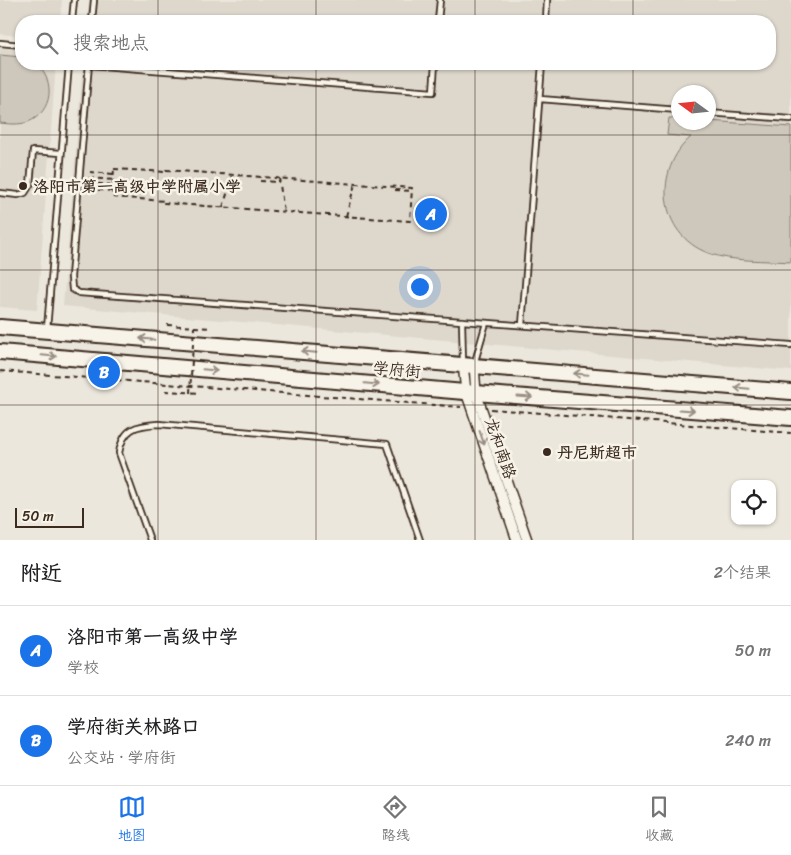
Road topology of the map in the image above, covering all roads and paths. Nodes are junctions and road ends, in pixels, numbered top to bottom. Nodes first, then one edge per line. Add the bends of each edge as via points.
1 (74, 0) edge
2 (94, 0) edge
3 (440, 0) edge
4 (547, 0) edge
5 (73, 15) edge
6 (93, 15) edge
7 (439, 15) edge
8 (546, 15) edge
9 (0, 43) edge
10 (15, 44) edge
11 (68, 70) edge
12 (88, 70) edge
13 (162, 70) edge
14 (434, 70) edge
15 (542, 70) edge
16 (540, 99) junction
17 (671, 109) edge
18 (716, 114) edge
19 (791, 120) edge
20 (61, 153) junction
21 (90, 172) dead end
22 (114, 174) junction
23 (233, 175) junction
24 (89, 178) dead end
25 (279, 178) junction
26 (114, 180) junction
27 (260, 181) dead end
28 (279, 182) junction
29 (89, 183) dead end
30 (355, 184) junction
31 (113, 185) junction
32 (89, 189) dead end
33 (113, 190) junction
34 (395, 190) dead end
35 (412, 191) junction
36 (0, 194) edge
37 (223, 207) junction
38 (284, 212) junction
39 (346, 216) junction
40 (462, 321) junction
41 (486, 323) junction
42 (167, 325) dead end
43 (522, 325) junction
44 (0, 327) edge
45 (194, 327) junction
46 (210, 328) dead end
47 (47, 331) junction
48 (791, 345) edge
49 (0, 352) edge
50 (468, 364) junction
51 (0, 370) edge
52 (165, 391) dead end
53 (791, 392) edge
54 (190, 393) junction
55 (200, 393) dead end
56 (471, 393) junction
57 (472, 408) junction
58 (482, 409) junction
59 (791, 418) edge
60 (791, 433) edge
61 (150, 540) edge
62 (420, 540) edge
63 (517, 540) edge
64 (527, 540) edge

1 - 5 lane
2 - 6 lane
3 - 7 lane
4 - 8 lane
9 - 10 lane
11 - 20 lane
12 - 40 lane via 72,289 79,293
13 - 14 lane via 432,92
15 - 16 lane
16 - 17 lane
16 - 43 lane
18 - 19 lane
20 - 36 lane via 33,151 30,186 25,193
20 - 47 lane
21 - 22 path
22 - 23 path via 114,169
22 - 26 path
23 - 25 path
23 - 37 path
24 - 26 path
25 - 28 path
25 - 30 path
26 - 31 path
27 - 28 path
28 - 38 path
29 - 31 path
30 - 35 path via 412,188
30 - 39 path
31 - 33 path
32 - 33 path
33 - 37 path via 112,197
34 - 35 path
35 - 39 path via 410,221
37 - 38 path
38 - 39 path
40 - 41 lane
40 - 50 lane
41 - 43 lane
41 - 50 lane
42 - 45 path
43 - 48 lane
44 - 47 main road, 学府街
45 - 46 path
45 - 54 path, bridge
50 -> 47 main road, 学府街
49 -> 56 main road, 学府街
53 -> 50 main road, 学府街
50 - 56 street, 龙和南路
51 - 57 path
52 - 54 path
54 - 55 path
56 - 57 street, 龙和南路
56 - 58 street, 龙和南路
56 -> 59 main road, 学府街
57 -> 63 street, 龙和南路
58 - 60 path
58 - 64 street, 龙和南路
61 - 62 lane via 119,453 121,442 130,430 143,424 387,444

